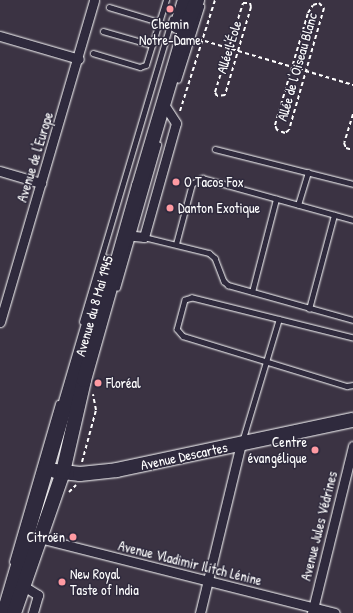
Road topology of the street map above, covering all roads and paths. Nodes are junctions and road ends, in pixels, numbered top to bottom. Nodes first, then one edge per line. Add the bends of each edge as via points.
1 (94, 0) edge
2 (166, 0) edge
3 (185, 0) edge
4 (197, 0) edge
5 (204, 0) edge
6 (215, 0) edge
7 (320, 1) edge
8 (109, 7) dead end
9 (173, 16) dead end
10 (159, 22) junction
11 (103, 31) dead end
12 (0, 36) edge
13 (191, 37) junction
14 (202, 41) junction
15 (152, 45) junction
16 (228, 48) junction
17 (238, 51) junction
18 (93, 54) dead end
19 (79, 59) junction
20 (292, 67) junction
21 (306, 72) junction
22 (353, 85) edge
23 (175, 89) dead end
24 (167, 109) junction
25 (353, 114) edge
26 (176, 123) junction
27 (160, 141) dead end
28 (215, 149) dead end
29 (353, 150) edge
30 (0, 171) edge
31 (308, 172) junction
32 (41, 183) junction
33 (353, 184) edge
34 (276, 199) junction
35 (298, 205) junction
36 (334, 215) junction
37 (353, 220) edge
38 (129, 235) junction
39 (144, 237) junction
40 (176, 244) junction
41 (252, 292) junction
42 (115, 294) dead end
43 (113, 302) dead end
44 (2, 308) edge
45 (309, 309) junction
46 (279, 319) junction
47 (353, 320) edge
48 (0, 322) edge
49 (80, 331) dead end
50 (353, 338) edge
51 (267, 361) junction
52 (353, 385) edge
53 (60, 397) dead end
54 (353, 420) edge
55 (241, 444) junction
56 (353, 446) edge
57 (43, 468) junction
58 (65, 473) junction
59 (42, 539) junction
60 (10, 568) dead end
61 (207, 582) junction
62 (25, 587) junction
63 (24, 603) dead end
64 (313, 611) edge
65 (4, 613) edge
66 (14, 613) edge
67 (33, 613) edge
68 (200, 613) edge
69 (335, 613) edge

1 - 19 street, Avenue de l'Europe
2 - 10 lane
3 - 57 main road, Avenue du 8 Mai 1945
4 - 24 main road, Avenue du 8 Mai 1945
5 - 13 lane
6 - 14 path
7 - 20 path, Allée de l'Oiseau Blanc via 313,5 308,13
7 - 21 path, Allée de l'Oiseau Blanc via 324,8
8 - 10 lane
9 - 49 lane
10 - 15 lane
11 - 15 lane
12 - 19 street
13 - 14 path
13 - 23 lane
14 - 16 path
14 - 26 path
15 - 18 lane via 146,65 140,67
16 - 17 path
16 - 17 path, Allée l'Éole via 215,92 217,96 225,94
16 - 17 path, Allée l'Éole via 241,6 243,3 250,3
17 - 20 path
19 - 32 street, Avenue de l'Europe
20 - 21 path
20 - 21 path, Allée de l'Oiseau Blanc via 275,125 277,130 285,133 289,130
21 - 22 path
24 - 26 street
24 - 38 main road, Avenue du 8 Mai 1945
25 - 29 path via 344,143 346,148
26 - 39 street
27 - 38 lane
28 - 31 lane
30 - 32 street
31 - 33 lane
31 - 35 lane
32 - 44 street, Avenue de l'Europe
34 - 35 lane
34 - 40 lane via 198,179 192,184
34 - 41 lane
35 - 36 lane
36 - 37 lane
36 - 45 lane
38 - 39 street
38 - 42 lane
38 - 58 main road, Avenue du 8 Mai 1945 via 84,380
39 - 40 lane
40 - 41 lane via 209,253 215,258 228,285
41 - 45 lane
43 - 58 lane
44 - 48 street, Avenue de l'Europe
45 - 47 lane
46 - 50 lane
46 - 51 lane
46 - 51 lane via 192,298 185,300 177,329 180,335
51 - 52 lane via 347,386
51 - 55 lane
53 - 57 lane
54 - 55 main road, Avenue Descartes
55 - 58 main road, Avenue Descartes via 117,470
55 - 61 street
56 - 64 street, Avenue Jules Védrines
57 - 58 main road, Avenue Descartes
57 - 60 lane
57 - 65 main road, Avenue du 8 Mai 1945
58 - 59 main road, Avenue du 8 Mai 1945
59 - 61 street, Avenue Vladimir Ilitch Lénine
59 - 62 main road, Avenue du 8 Mai 1945
61 - 64 street, Avenue Vladimir Ilitch Lénine
61 - 68 street
62 - 63 lane
62 - 66 main road, Avenue du 8 Mai 1945
62 - 67 street via 38,595
64 - 69 street, Avenue Vladimir Ilitch Lénine

